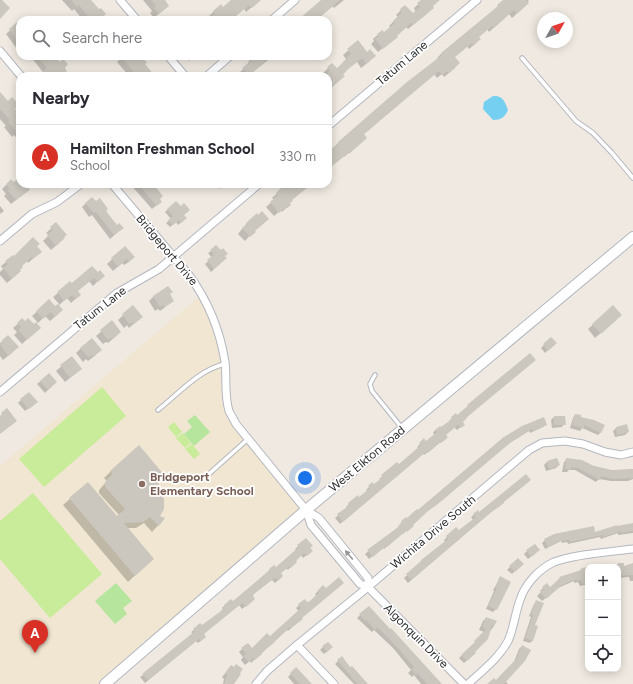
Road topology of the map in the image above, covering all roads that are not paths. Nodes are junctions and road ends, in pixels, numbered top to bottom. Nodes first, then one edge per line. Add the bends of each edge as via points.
1 (120, 0) edge
2 (295, 0) edge
3 (477, 0) edge
4 (134, 16) edge
5 (277, 16) edge
6 (0, 51) edge
7 (522, 58) dead end
8 (171, 60) edge
9 (225, 60) edge
10 (18, 72) edge
11 (182, 72) edge
12 (212, 72) edge
13 (332, 123) edge
14 (633, 178) edge
15 (76, 188) edge
16 (115, 188) edge
17 (254, 188) edge
18 (633, 237) edge
19 (0, 241) edge
20 (174, 257) junction
21 (225, 364) junction
22 (375, 375) dead end
23 (0, 392) edge
24 (158, 410) dead end
25 (402, 429) junction
26 (248, 440) junction
27 (633, 452) edge
28 (210, 473) dead end
29 (306, 510) junction
30 (633, 549) edge
31 (368, 587) junction
32 (297, 645) junction
33 (105, 684) edge
34 (256, 684) edge
35 (334, 684) edge
36 (464, 684) edge
37 (468, 684) edge

1 - 4 street
2 - 5 street
3 - 13 street, Tatum Lane
6 - 10 street
7 - 14 lane via 576,121 612,153
8 - 11 street
9 - 12 street
15 - 19 street via 57,202 32,214
16 - 20 street, Bridgeport Drive
17 - 20 street, Tatum Lane
18 - 25 street, West Elkton Road
20 - 21 street, Bridgeport Drive via 198,287 208,306 221,342
20 - 23 street, Tatum Lane via 154,272 117,293
21 - 24 lane via 203,372
21 - 26 street, Bridgeport Drive via 229,411
22 - 25 lane via 370,384 372,391
25 - 29 street, West Elkton Road
26 - 28 lane
26 - 29 street, Bridgeport Drive
27 - 31 street, Wichita Drive South via 621,455 565,441 542,443 529,450
29 - 31 street, Algonquin Drive via 311,525 360,584
31 -> 29 street, Algonquin Drive via 368,578 319,518
29 - 33 street, West Elkton Road
30 - 37 street via 566,558 541,570 526,587 508,641 500,653
31 - 32 street, Wichita Drive South
31 - 36 street, Algonquin Drive
32 - 34 street, Wichita Drive South
32 - 35 street

